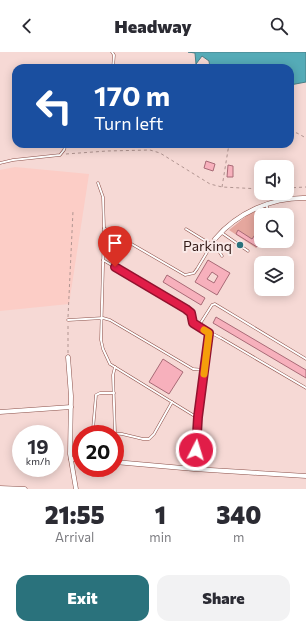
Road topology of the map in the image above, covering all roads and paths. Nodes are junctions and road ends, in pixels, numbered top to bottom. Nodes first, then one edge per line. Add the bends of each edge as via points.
1 (112, 52) edge
2 (113, 64) edge
3 (294, 133) edge
4 (306, 138) edge
5 (65, 148) edge
6 (228, 148) edge
7 (60, 155) junction
8 (0, 163) edge
9 (98, 183) dead end
10 (222, 187) junction
11 (306, 187) edge
12 (294, 188) edge
13 (254, 189) edge
14 (306, 198) edge
15 (266, 205) junction
16 (268, 208) edge
17 (73, 211) dead end
18 (104, 228) junction
19 (186, 228) dead end
20 (221, 232) junction
21 (215, 239) joint
22 (212, 244) junction
23 (248, 251) dead end
24 (222, 256) dead end
25 (103, 260) junction
26 (103, 318) junction
27 (68, 320) junction
28 (198, 327) junction
29 (209, 333) junction
30 (68, 356) joint
31 (306, 358) edge
32 (115, 367) junction
33 (204, 370) junction
34 (306, 388) edge
35 (114, 393) junction
36 (172, 402) junction
37 (71, 407) junction
38 (0, 412) edge
39 (198, 417) junction
40 (93, 425) edge
41 (115, 425) edge
42 (124, 435) edge
43 (71, 459) joint
44 (124, 463) edge
45 (194, 469) junction
46 (306, 476) edge
47 (0, 488) edge
48 (25, 489) edge
49 (76, 489) edge

1 - 2 lane
3 - 4 path
5 - 7 lane
6 - 10 path
7 - 8 lane
7 - 10 path via 150,150 160,153 210,184
9 - 18 lane via 103,197
10 - 13 path
11 - 12 path
14 - 15 street via 288,199
15 - 16 lane
15 - 20 street via 244,214
17 - 27 path
18 - 22 lane via 185,275 198,270
18 - 25 lane
19 - 22 lane
20 - 21 street
20 - 23 lane
21 - 22 lane
22 - 24 lane
25 - 26 lane
25 - 28 lane via 186,309
26 - 27 lane
26 - 32 lane via 103,349 110,364
26 - 33 lane via 193,369
27 - 30 path
28 - 29 lane
28 - 31 lane via 212,304 215,304
29 - 33 lane
29 - 34 lane
30 - 37 street
32 - 35 lane
32 - 36 lane
33 - 39 lane
35 - 40 lane via 96,395
35 - 41 lane
36 - 39 lane
36 - 42 lane via 154,434 148,439
37 - 38 street
37 - 43 street
39 - 45 lane
43 - 49 street
44 - 45 street
45 - 46 street
47 - 48 street

